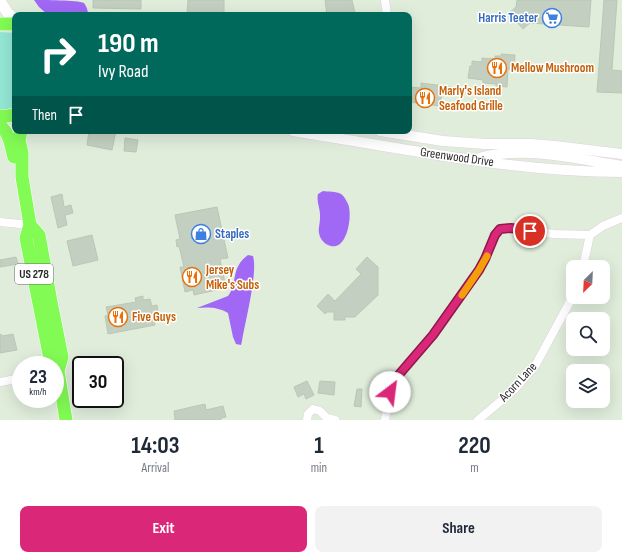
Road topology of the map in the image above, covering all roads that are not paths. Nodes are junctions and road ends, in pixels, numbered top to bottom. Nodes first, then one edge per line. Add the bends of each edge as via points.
1 (7, 0) edge
2 (385, 0) edge
3 (0, 1) edge
4 (17, 12) edge
5 (387, 12) edge
6 (12, 17) edge
7 (0, 24) edge
8 (12, 24) edge
9 (12, 115) edge
10 (0, 116) edge
11 (0, 125) edge
12 (0, 134) edge
13 (20, 134) edge
14 (28, 134) edge
15 (313, 134) edge
16 (380, 134) edge
17 (399, 134) edge
18 (378, 144) junction
19 (622, 154) edge
20 (471, 160) junction
21 (622, 166) edge
22 (622, 172) edge
23 (22, 177) junction
24 (622, 218) edge
25 (0, 222) edge
26 (30, 225) junction
27 (590, 235) junction
28 (585, 260) edge
29 (569, 304) edge
30 (62, 356) edge
31 (12, 380) edge
32 (0, 382) edge
33 (64, 408) edge
34 (66, 420) edge
35 (307, 420) edge
36 (329, 420) edge
37 (385, 420) edge
38 (478, 420) edge

1 - 4 main road
2 - 5 street
3 - 6 main road
7 - 8 highway
9 - 10 highway
11 - 23 highway, US 278 via 12,145
12 - 23 highway
13 - 23 highway, US 278
14 - 23 highway
15 - 18 street, Greenwood Drive
16 - 18 street
17 - 19 street, Greenwood Drive via 443,141 539,144
18 - 20 street, Greenwood Drive
20 - 21 street via 502,154 532,154
20 - 22 street, Greenwood Drive via 546,169
23 - 26 highway, US 278
24 - 27 street
25 - 26 street
26 - 30 highway, US 278 via 39,235
27 - 28 street
27 - 37 street via 500,229 479,270 452,309 396,378 390,392
29 - 38 street, Acorn Lane via 535,366 514,389
31 - 32 street
33 - 34 highway, US 278
35 - 36 street via 313,409 320,410

